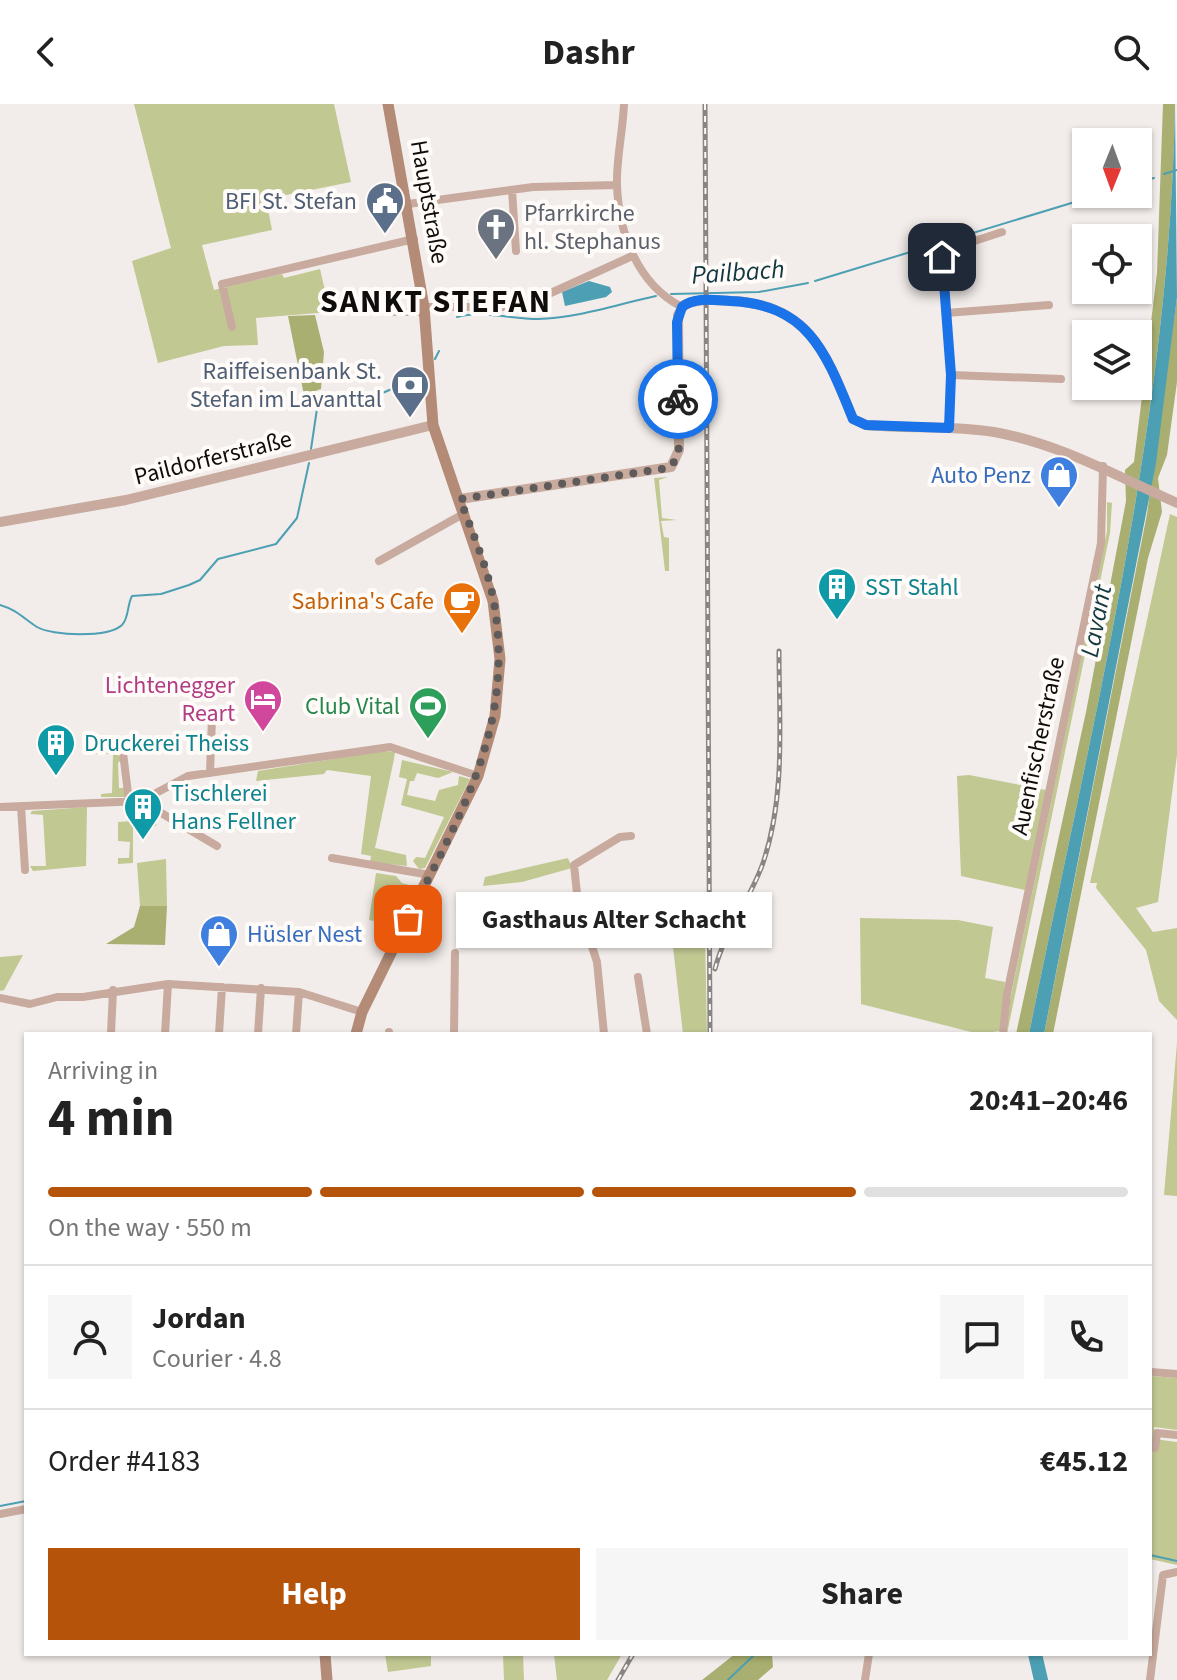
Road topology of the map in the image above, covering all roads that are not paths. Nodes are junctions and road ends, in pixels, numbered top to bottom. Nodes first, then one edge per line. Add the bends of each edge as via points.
1 (388, 104) edge
2 (624, 104) edge
3 (617, 185) junction
4 (512, 190) junction
5 (408, 204) junction
6 (1002, 232) dead end
7 (414, 239) junction
8 (516, 251) dead end
9 (630, 257) junction
10 (1049, 305) dead end
11 (682, 307) junction
12 (424, 310) junction
13 (389, 312) dead end
14 (946, 313) junction
15 (232, 327) dead end
16 (951, 375) junction
17 (1061, 379) dead end
18 (433, 425) junction
19 (949, 428) junction
20 (1103, 466) junction
21 (460, 499) junction
22 (1177, 503) edge
23 (465, 513) junction
24 (0, 522) edge
25 (379, 561) dead end
26 (212, 718) dead end
27 (93, 749) dead end
28 (210, 773) junction
29 (478, 776) junction
30 (129, 801) junction
31 (141, 801) junction
32 (21, 806) junction
33 (0, 807) edge
34 (631, 836) dead end
35 (217, 846) dead end
36 (332, 858) dead end
37 (25, 870) dead end
38 (430, 875) junction
39 (455, 953) dead end
40 (638, 977) dead end
41 (168, 984) junction
42 (222, 987) junction
43 (261, 988) junction
44 (113, 990) junction
45 (299, 992) junction
46 (0, 998) edge
47 (362, 1012) junction
48 (111, 1032) edge
49 (165, 1032) edge
50 (219, 1032) edge
51 (258, 1032) edge
52 (296, 1032) edge
53 (357, 1032) edge
54 (454, 1032) edge
55 (604, 1032) edge
56 (647, 1032) edge
57 (1003, 1032) edge
58 (1152, 1372) edge
59 (1177, 1374) edge
60 (1177, 1435) edge
61 (1155, 1448) dead end
62 (24, 1509) edge
63 (0, 1514) edge
64 (1177, 1572) edge
65 (325, 1656) edge
66 (869, 1656) edge
67 (327, 1680) edge
68 (865, 1680) edge
69 (1150, 1680) edge

1 - 5 main road, Hauptstraße
2 - 3 street
3 - 4 street
3 - 9 street
4 - 5 street
4 - 8 street
5 - 7 main road, Hauptstraße
6 - 14 street via 945,252
7 - 12 main road, Hauptstraße
7 - 15 street via 222,284
9 - 11 street via 669,301
9 - 12 street via 513,307
10 - 14 street
11 - 19 street via 699,300 731,301 764,303 787,312 820,349 853,419 866,425
11 - 21 street via 677,322 679,450 671,467
12 - 13 street
12 - 18 main road, Hauptstraße
14 - 16 street
16 - 17 street
16 - 19 street
18 - 21 main road, Hauptstraße
18 - 24 street, Paildorferstraße via 126,500
19 - 20 street via 1028,440
20 - 22 street
20 - 57 street, Auenfischerstraße via 1101,543
21 - 23 main road, Hauptstraße
23 - 25 street
23 - 29 main road, Hauptstraße via 493,601 500,659 495,716
26 - 28 street
27 - 30 street via 123,753
28 - 29 street via 390,747
28 - 31 street via 188,776
29 - 38 main road, Hauptstraße
30 - 31 street
30 - 32 street
31 - 35 street
32 - 33 street
32 - 37 street
34 - 55 street via 620,837 574,865 578,903 597,962
36 - 38 street
38 - 47 main road, Hauptstraße
39 - 54 street
40 - 56 street
41 - 42 street
41 - 44 street
41 - 49 street
42 - 43 street
42 - 50 street
43 - 45 street
43 - 51 street
44 - 46 street via 30,1004
44 - 48 street
45 - 47 street
45 - 52 street
47 - 53 main road, Hauptstraße
58 - 59 street
60 - 61 street via 1157,1433
62 - 63 street
64 - 69 street via 1163,1575
65 - 67 main road
66 - 68 street

